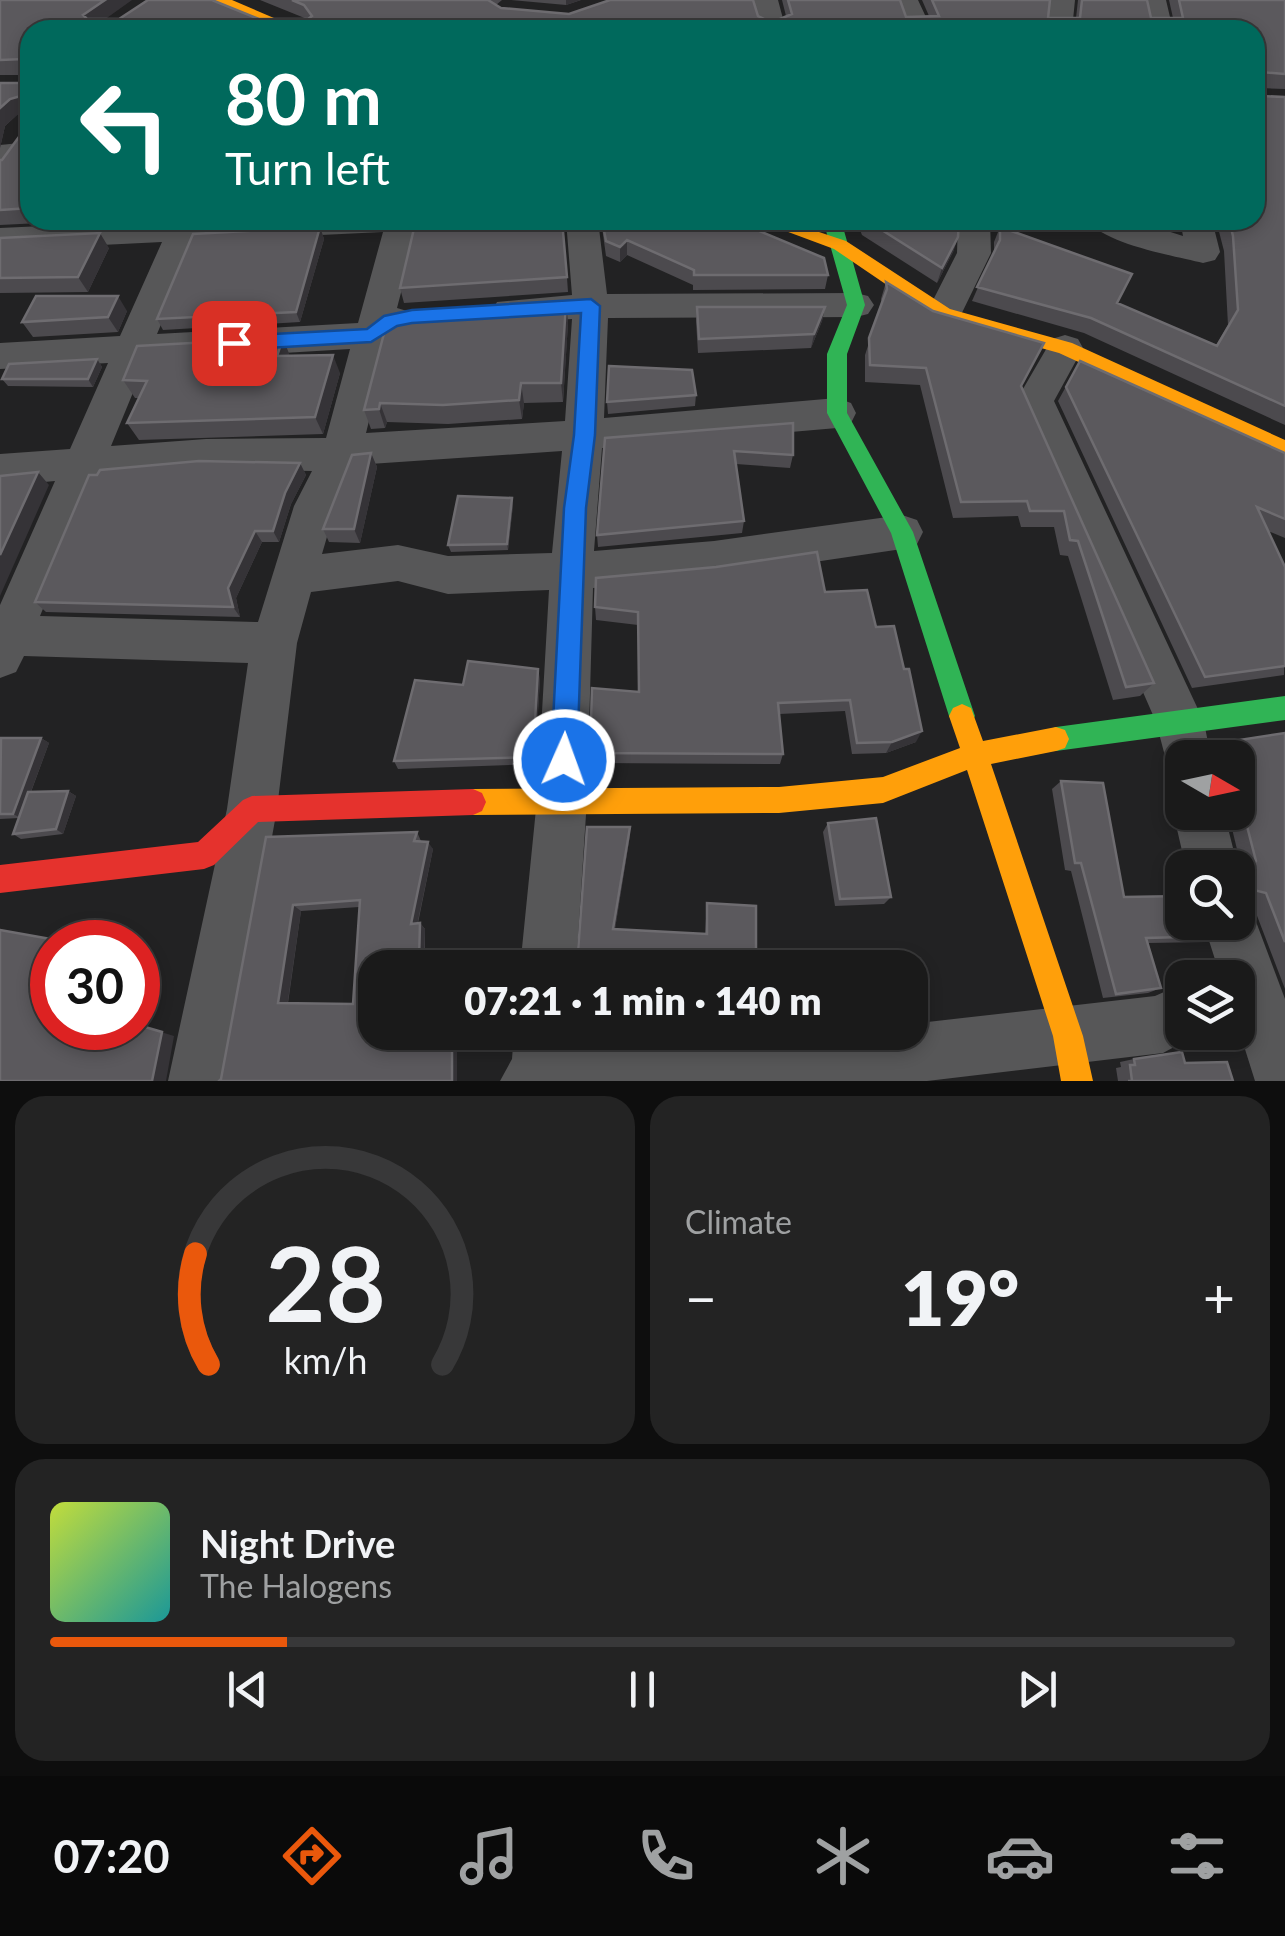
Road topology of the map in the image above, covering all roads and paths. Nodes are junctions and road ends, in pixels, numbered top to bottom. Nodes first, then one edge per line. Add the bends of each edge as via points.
1 (220, 0) edge
2 (270, 20) edge
3 (139, 230) edge
4 (184, 230) edge
5 (400, 230) edge
6 (583, 230) edge
7 (795, 230) edge
8 (835, 230) edge
9 (974, 230) edge
10 (1127, 230) edge
11 (1198, 230) edge
12 (0, 239) edge
13 (840, 245) junction
14 (591, 306) junction
15 (856, 306) junction
16 (472, 313) edge
17 (944, 314) junction
18 (432, 316) edge
19 (371, 335) junction
20 (1065, 348) junction
21 (130, 349) junction
22 (0, 356) edge
23 (838, 413) junction
24 (584, 435) junction
25 (1285, 449) edge
26 (342, 450) junction
27 (83, 464) junction
28 (0, 470) edge
29 (902, 532) junction
30 (572, 570) junction
31 (294, 576) junction
32 (3, 642) edge
33 (274, 643) junction
34 (1285, 708) edge
35 (1183, 740) edge
36 (1165, 741) edge
37 (974, 755) junction
38 (562, 798) junction
39 (252, 809) junction
40 (0, 879) edge
41 (549, 950) edge
42 (1255, 979) edge
43 (1165, 1023) edge
44 (1072, 1058) edge
45 (538, 1068) edge
46 (198, 1081) edge
47 (1285, 1081) edge

1 - 2 street
3 - 12 street
4 - 21 street
5 - 19 street
6 - 14 street
7 - 13 street
8 - 13 street
9 - 17 street via 974,254
10 - 11 street via 1203,252
13 - 15 street
13 - 17 street
14 - 15 street
14 - 16 street
14 - 24 street
15 - 23 street via 838,354
17 - 20 street
18 - 19 street via 391,320
19 - 21 street
19 - 26 street
20 - 25 street
20 - 35 street via 1035,402
21 - 22 street
21 - 27 street
23 - 24 street
23 - 29 street
24 - 26 street
24 - 30 street
26 - 27 street
26 - 31 street via 315,506
27 - 28 street
27 - 32 street
29 - 30 street via 714,559
29 - 37 street
30 - 31 street via 448,575 398,563
30 - 38 street
31 - 33 street
32 - 33 street
33 - 39 street
34 - 35 street
36 - 37 street
37 - 38 street via 883,790 779,800
37 - 44 street
38 - 39 street
38 - 41 street
39 - 40 street via 204,855
39 - 46 street
42 - 47 street
43 - 44 street
44 - 45 street via 939,1051

